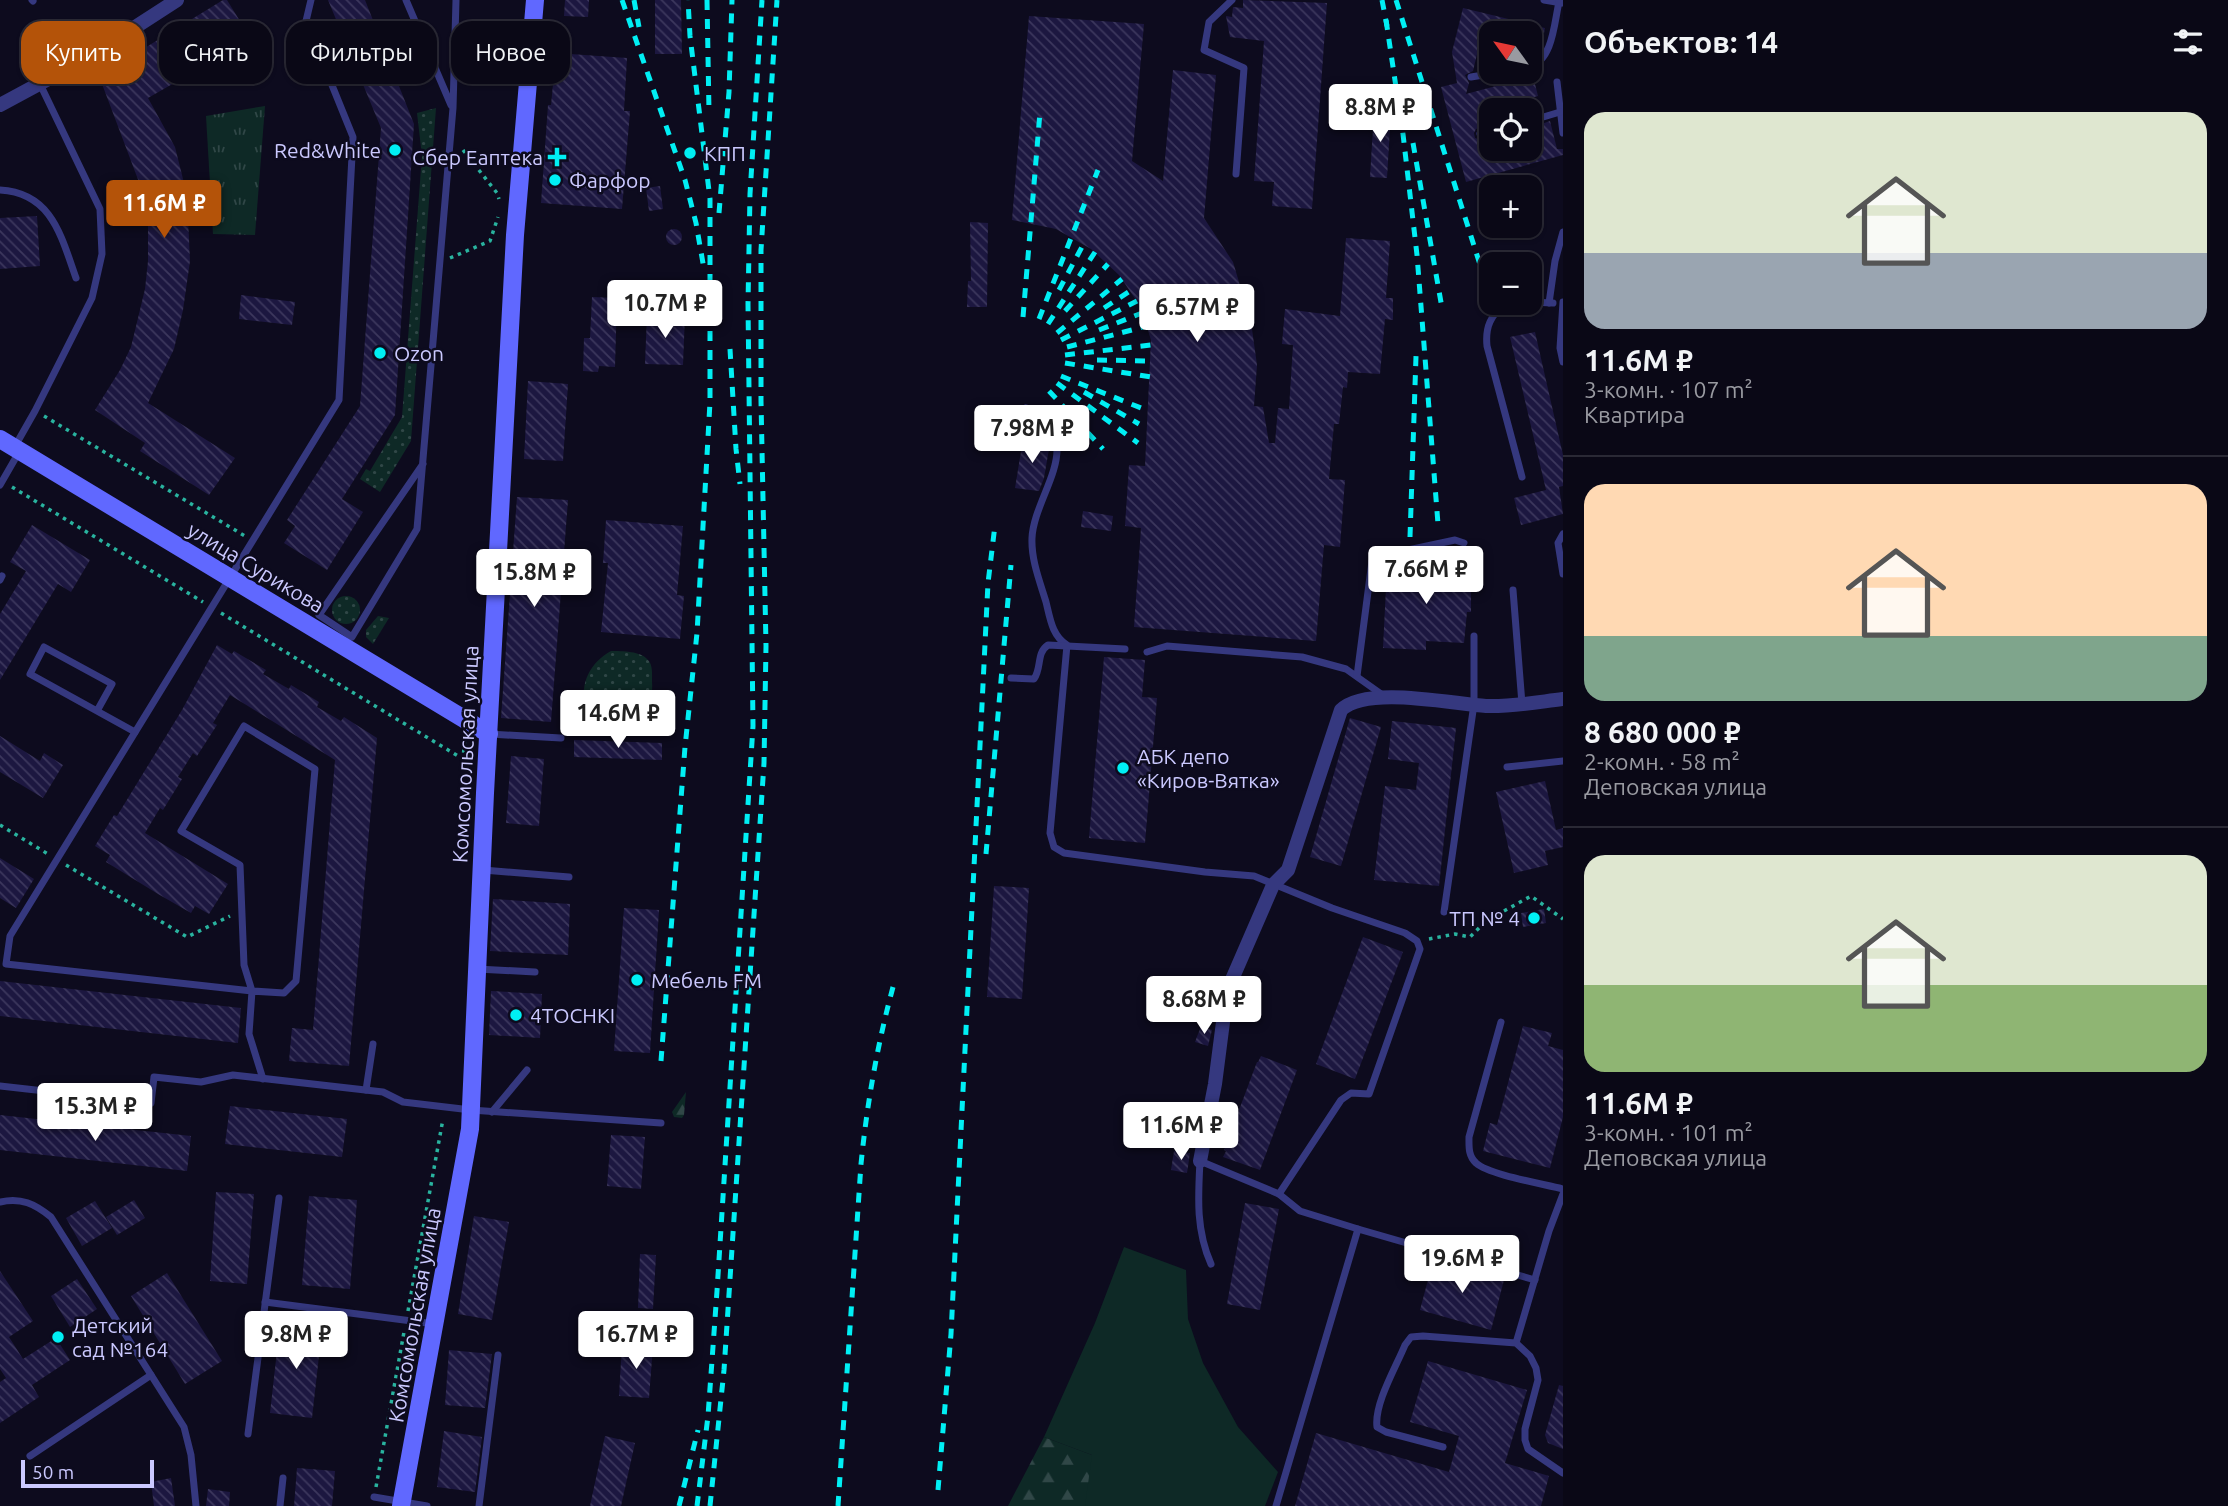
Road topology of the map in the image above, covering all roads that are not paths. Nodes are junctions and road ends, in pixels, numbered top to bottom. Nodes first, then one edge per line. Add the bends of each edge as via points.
1 (177, 0) edge
2 (311, 0) edge
3 (406, 0) edge
4 (456, 0) edge
5 (535, 0) edge
6 (1232, 0) edge
7 (1544, 0) edge
8 (1561, 3) edge
9 (145, 21) edge
10 (1542, 59) edge
11 (1479, 76) edge
12 (1471, 77) dead end
13 (1557, 82) dead end
14 (38, 84) edge
15 (40, 84) edge
16 (0, 105) edge
17 (453, 108) junction
18 (1560, 112) junction
19 (1542, 117) edge
20 (1563, 133) edge
21 (1236, 174) dead end
22 (0, 190) edge
23 (1563, 235) edge
24 (76, 278) dead end
25 (1562, 302) edge
26 (1542, 303) edge
27 (1549, 303) junction
28 (1492, 315) edge
29 (1563, 362) edge
30 (1026, 408) dead end
31 (11, 446) edge
32 (423, 464) junction
33 (1522, 477) dead end
34 (1, 483) edge
35 (1563, 534) edge
36 (1464, 543) dead end
37 (1563, 574) edge
38 (229, 578) junction
39 (1513, 590) dead end
40 (1474, 636) dead end
41 (1067, 645) junction
42 (1125, 649) dead end
43 (1147, 652) dead end
44 (1356, 676) junction
45 (1011, 678) dead end
46 (1384, 696) junction
47 (1563, 699) edge
48 (1474, 704) junction
49 (1522, 704) junction
50 (97, 711) junction
51 (135, 732) junction
52 (489, 734) junction
53 (561, 738) dead end
54 (1563, 761) edge
55 (1507, 767) dead end
56 (482, 870) junction
57 (569, 877) dead end
58 (1273, 885) junction
59 (1444, 912) dead end
60 (477, 969) junction
61 (536, 972) dead end
62 (252, 991) junction
63 (1501, 1022) dead end
64 (373, 1044) dead end
65 (527, 1070) dead end
66 (263, 1079) junction
67 (0, 1086) edge
68 (366, 1090) junction
69 (471, 1110) junction
70 (492, 1112) junction
71 (661, 1124) dead end
72 (1199, 1161) junction
73 (1563, 1192) edge
74 (1279, 1195) junction
75 (279, 1198) dead end
76 (0, 1202) edge
77 (1358, 1229) junction
78 (1211, 1264) dead end
79 (1535, 1280) junction
80 (265, 1302) junction
81 (436, 1324) junction
82 (1516, 1343) junction
83 (499, 1355) dead end
84 (151, 1375) junction
85 (248, 1434) dead end
86 (1443, 1447) dead end
87 (30, 1456) dead end
88 (1563, 1473) edge
89 (283, 1478) dead end
90 (374, 1497) dead end
91 (402, 1504) edge
92 (196, 1506) edge
93 (280, 1506) edge
94 (426, 1506) edge
95 (479, 1506) edge
96 (1276, 1506) edge

1 - 9 street
2 - 38 lane via 306,21 353,137 340,400
3 - 17 lane
4 - 17 lane
5 - 52 main road, Комсомольская улица via 515,235
6 - 21 lane via 1209,22 1204,50 1244,68
7 - 8 lane
8 - 10 lane
11 - 12 lane
13 - 18 lane
14 - 16 street
15 - 31 lane via 100,209 102,254 92,298 35,411
17 - 32 lane
18 - 19 lane
18 - 20 lane
22 - 24 lane via 30,197 57,224
23 - 27 lane
25 - 27 lane
25 - 29 lane
26 - 27 lane
28 - 33 lane via 1486,346
30 - 41 lane via 1046,422 1056,448 1052,479 1032,539 1052,625
31 - 34 lane
31 - 38 main road, улица Сурикова
32 - 32 lane via 417,529 352,637 319,615
35 - 37 lane via 1558,543
36 - 44 lane via 1455,540 1373,561
38 - 51 lane
38 - 52 main road, улица Сурикова
39 - 49 lane
40 - 48 lane
41 - 42 lane
41 - 45 lane via 1045,646 1034,679
41 - 58 lane via 1051,833 1054,847 1064,853 1244,874
43 - 44 lane via 1167,646 1284,655 1323,662
44 - 46 lane
46 - 48 street
46 - 58 street via 1356,701 1342,710 1288,870
47 - 49 street
48 - 49 street
48 - 59 lane
50 - 50 lane via 30,674 44,647 112,684
50 - 51 lane
51 - 62 lane via 9,936 6,964
52 - 53 lane
52 - 56 main road, Комсомольская улица
54 - 55 lane
56 - 57 lane
56 - 60 main road, Комсомольская улица
58 - 72 street via 1227,991
58 - 74 lane via 1405,933 1420,949 1370,1094 1351,1093 1341,1100
60 - 61 lane
60 - 69 main road, Комсомольская улица
62 - 62 lane via 284,993 296,981 315,769 244,726 181,831 240,866 244,965
62 - 66 lane via 249,1034
63 - 73 lane via 1469,1137 1469,1152 1476,1163 1490,1170
64 - 68 lane
65 - 70 lane
66 - 67 lane via 233,1076 201,1082 154,1077 151,1103
66 - 68 lane
68 - 69 lane via 403,1102
69 - 70 lane
69 - 81 main road, Комсомольская улица
70 - 71 lane
72 - 74 lane
72 - 78 lane via 1197,1209 1202,1245
73 - 79 lane
74 - 77 lane via 1300,1211
75 - 80 lane
76 - 84 lane via 18,1199 51,1217
77 - 79 lane
77 - 96 lane
79 - 82 lane
80 - 81 lane
80 - 85 lane
81 - 91 main road, Комсомольская улица
82 - 86 lane via 1423,1335 1405,1345 1379,1407 1377,1427
82 - 88 lane via 1530,1356 1538,1380 1525,1429 1528,1449
83 - 95 lane
84 - 87 lane
84 - 92 lane via 184,1427
89 - 93 lane
90 - 91 lane
91 - 94 lane

